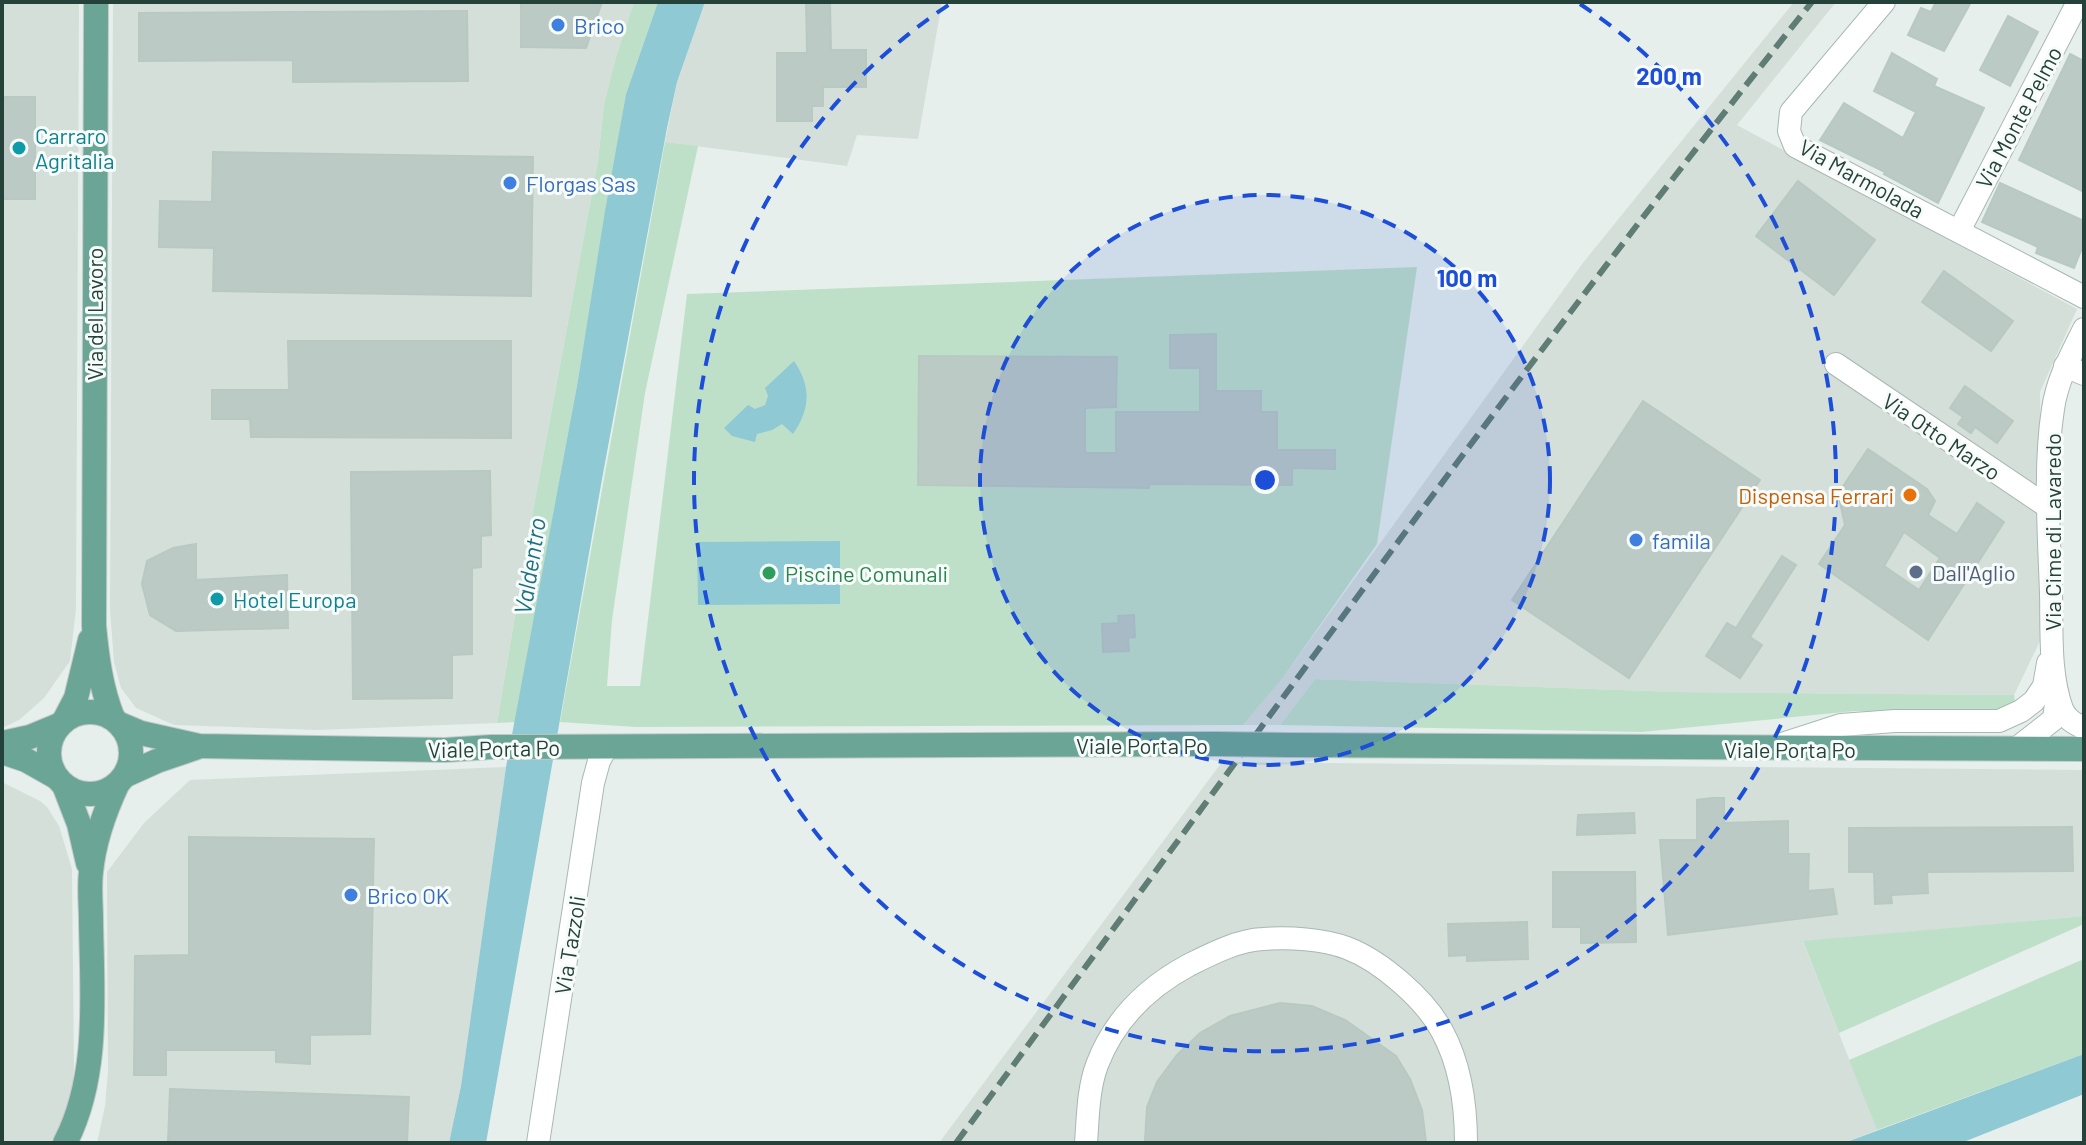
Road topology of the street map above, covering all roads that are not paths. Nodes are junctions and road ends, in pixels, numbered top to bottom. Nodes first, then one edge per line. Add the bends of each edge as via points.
1 (96, 2) edge
2 (1884, 2) edge
3 (2078, 2) edge
4 (1959, 231) junction
5 (2084, 297) edge
6 (2084, 329) edge
7 (1836, 364) dead end
8 (2074, 370) edge
9 (2048, 507) junction
10 (94, 626) junction
11 (2052, 646) junction
12 (2057, 691) junction
13 (117, 722) junction
14 (62, 723) junction
15 (2084, 728) edge
16 (2, 743) edge
17 (199, 746) junction
18 (606, 748) junction
19 (2017, 748) junction
20 (1767, 749) junction
21 (2084, 749) edge
22 (2, 752) edge
23 (122, 780) junction
24 (60, 781) junction
25 (91, 873) junction
26 (65, 1143) edge
27 (538, 1143) edge
28 (1086, 1143) edge
29 (1466, 1143) edge

1 - 10 main road, Via del Lavoro
2 - 4 street, Via Marmolada via 1791,112 1789,131 1795,146
3 - 4 street, Via Monte Pelmo
4 - 5 street, Via Marmolada
6 - 8 street, Via Cime di Lavaredo
7 - 9 street, Via Otto Marzo
8 - 9 street, Via Cime di Lavaredo via 2053,408
9 - 11 street, Via Cime di Lavaredo
10 - 13 main road via 107,704
10 - 14 main road via 76,698
11 - 12 street, Via Cime di Lavaredo
11 - 20 street, Via Cime di Lavaredo via 2044,686 2034,701 2011,717 1992,723 1841,725
12 - 15 street, Via Cime di Lavaredo via 2070,722
12 - 19 street, Via Cime di Lavaredo via 2054,719
13 - 14 main road, Viale Porta Po via 91,711
13 - 17 main road, Viale Porta Po
13 - 23 main road via 132,755
14 - 16 main road, Viale Porta Po
14 - 24 main road via 49,745
17 - 18 main road, Viale Porta Po
17 - 23 main road, Viale Porta Po
18 - 20 main road, Viale Porta Po, bridge via 1216,744
18 - 27 street, Via Tazzoli via 593,783
19 - 20 main road, Viale Porta Po
19 - 21 main road, Viale Porta Po
22 - 24 main road, Viale Porta Po
23 - 24 main road, Viale Porta Po via 107,791 85,794
23 - 25 main road via 99,830
24 - 25 main road via 79,824
25 - 26 main road via 92,1013 86,1080 80,1111
28 - 29 street via 1097,1065 1125,1014 1164,978 1214,952 1261,938 1347,948 1385,970 1417,998 1442,1031 1458,1072

